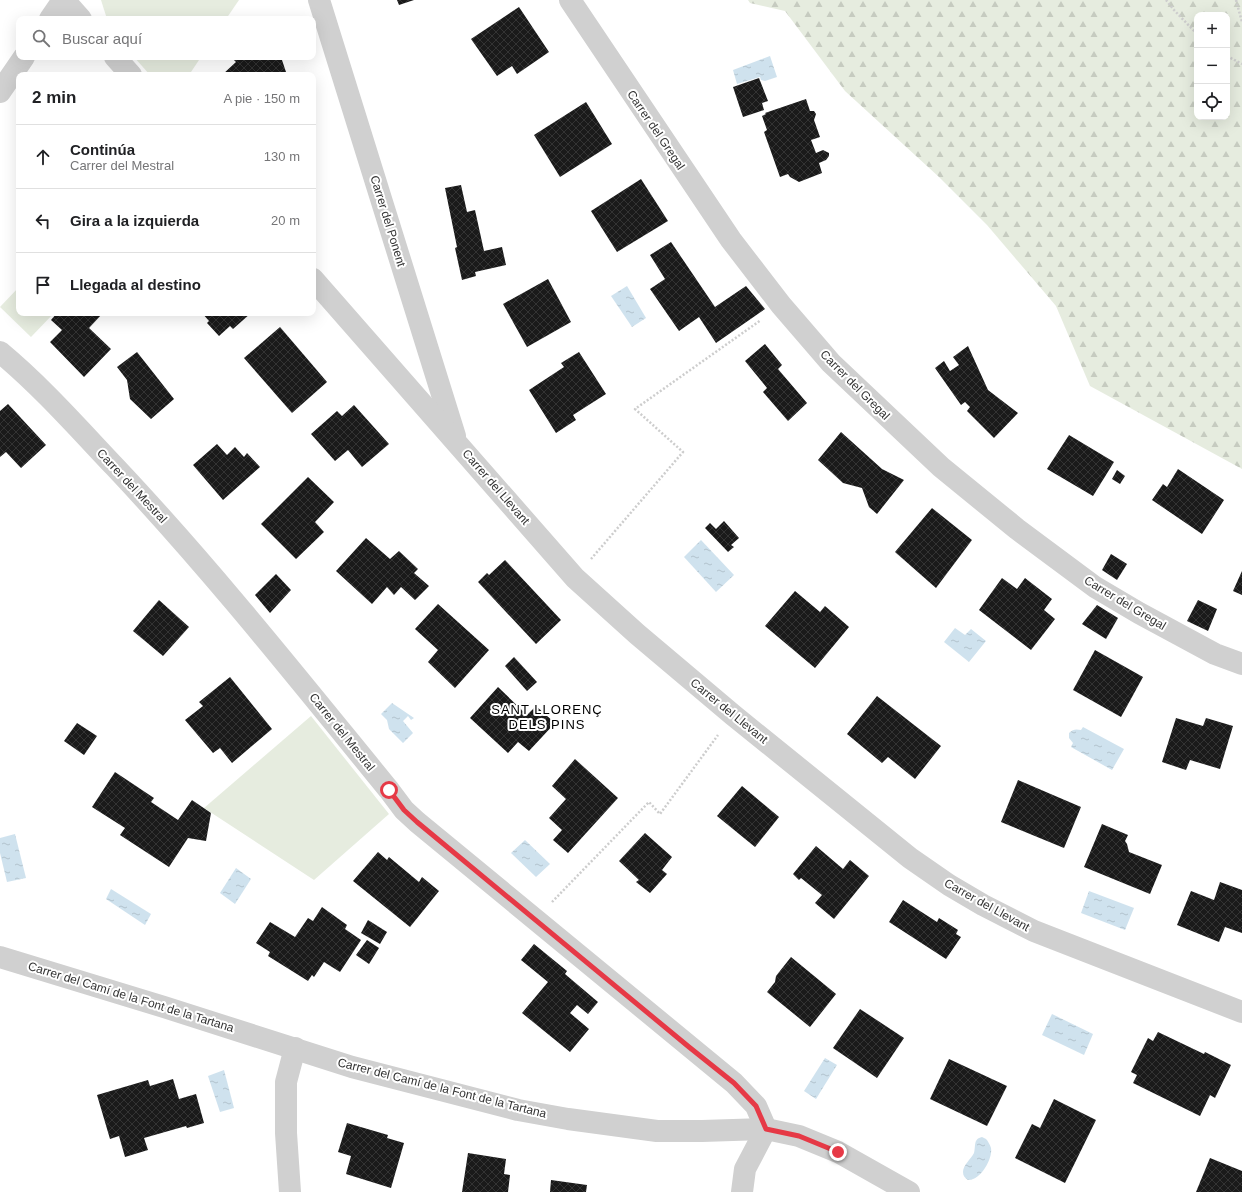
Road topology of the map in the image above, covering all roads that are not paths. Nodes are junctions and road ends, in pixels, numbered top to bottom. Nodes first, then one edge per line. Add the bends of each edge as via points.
1 (64, 0) edge
2 (319, 0) edge
3 (570, 0) edge
4 (52, 16) edge
5 (78, 16) edge
6 (22, 60) edge
7 (118, 60) edge
8 (128, 72) edge
9 (0, 92) edge
10 (316, 282) edge
11 (0, 352) edge
12 (457, 443) junction
13 (1242, 664) edge
14 (0, 957) edge
15 (1242, 1012) edge
16 (294, 1048) junction
17 (766, 1129) junction
18 (290, 1192) edge
19 (742, 1192) edge
20 (909, 1192) edge

1 - 4 street
1 - 5 street
2 - 12 street, Carrer del Ponent
3 - 13 street, Carrer del Gregal via 731,240 831,363 941,467 1017,529 1095,587 1215,654
6 - 9 street
7 - 8 street
10 - 12 street, Carrer del Llevant
11 - 17 street, Carrer del Mestral via 64,413 153,507 262,634 404,810 734,1083 756,1106
12 - 15 street, Carrer del Llevant via 575,578 637,634 910,858 949,885 1034,931
14 - 16 street, Carrer del Camí de la Font de la Tartana
16 - 17 street, Carrer del Camí de la Font de la Tartana via 352,1067 518,1110 657,1131
16 - 18 street via 286,1082
17 - 19 street via 746,1169
17 - 20 street, Carrer del Camí de la Font de la Tartana via 799,1136 838,1152

